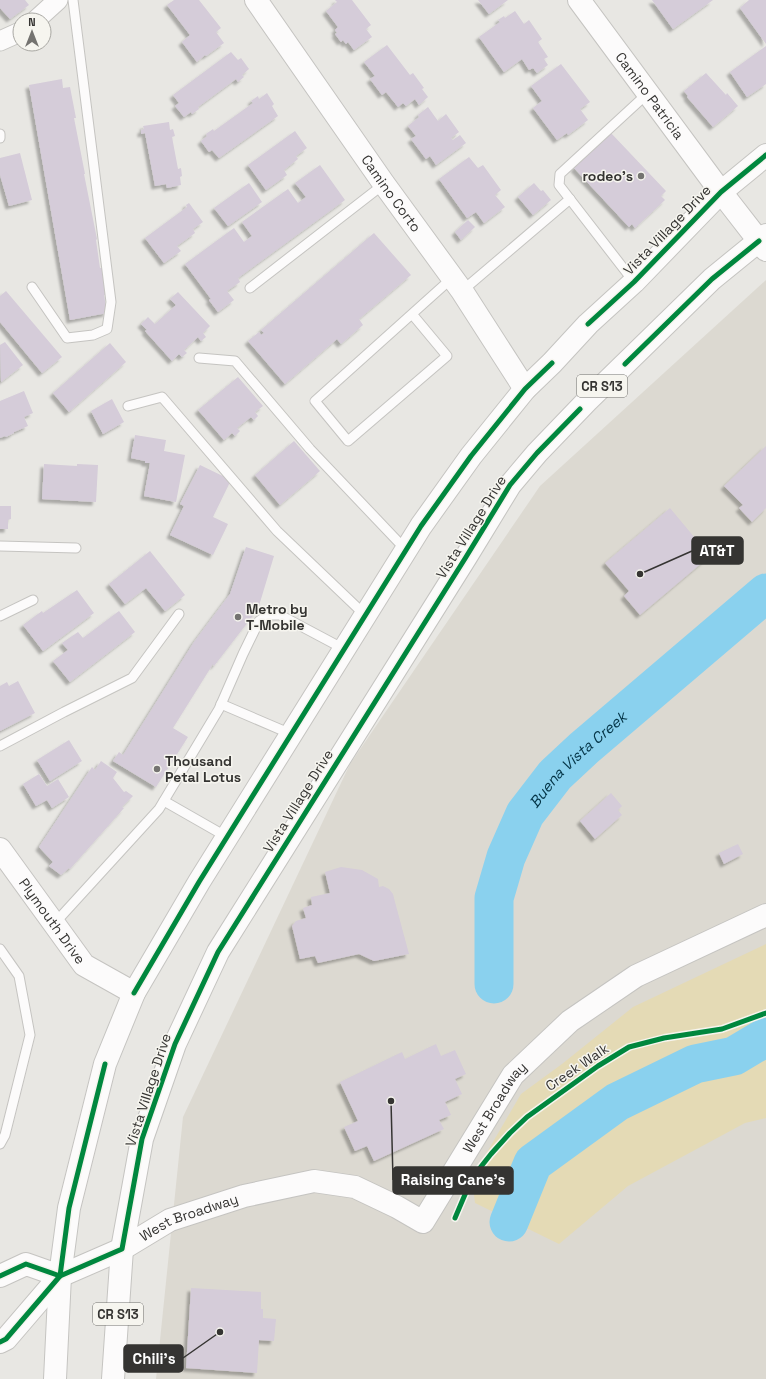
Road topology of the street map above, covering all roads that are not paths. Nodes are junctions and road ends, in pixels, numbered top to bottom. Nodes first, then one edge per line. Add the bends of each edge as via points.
1 (58, 0) edge
2 (74, 0) edge
3 (256, 0) edge
4 (579, 0) edge
5 (45, 12) edge
6 (12, 36) edge
7 (0, 41) edge
8 (648, 93) junction
9 (0, 134) edge
10 (0, 138) edge
11 (766, 155) edge
12 (384, 184) junction
13 (721, 192) junction
14 (570, 199) junction
15 (764, 242) edge
16 (634, 282) junction
17 (457, 284) junction
18 (32, 287) dead end
19 (250, 288) dead end
20 (412, 314) junction
21 (199, 358) dead end
22 (525, 389) junction
23 (128, 406) dead end
24 (0, 546) edge
25 (76, 548) dead end
26 (406, 550) junction
27 (33, 600) dead end
28 (179, 614) dead end
29 (0, 616) edge
30 (365, 616) junction
31 (344, 649) junction
32 (221, 704) junction
33 (292, 734) junction
34 (0, 746) edge
35 (164, 801) junction
36 (227, 837) junction
37 (0, 849) edge
38 (766, 916) edge
39 (54, 924) junction
40 (0, 949) edge
41 (134, 994) junction
42 (0, 1144) edge
43 (122, 1249) junction
44 (0, 1276) edge
45 (60, 1276) junction
46 (0, 1342) edge
47 (55, 1379) edge
48 (113, 1379) edge

1 - 5 street
2 - 18 lane via 112,302 108,329 93,335 67,338
3 - 12 main road, Camino Corto
4 - 8 main road, Camino Patricia
6 - 7 street
8 - 13 main road, Camino Patricia
8 - 14 lane via 560,174 559,185
9 - 10 lane
11 - 13 main road, Vista Village Drive
12 - 17 main road, Camino Corto
12 - 19 lane
13 - 15 main road, Camino Patricia
13 - 16 main road, Vista Village Drive
14 - 16 lane
14 - 17 lane
15 - 43 main road, Vista Village Drive / CR S13 via 712,279 592,396 510,485 218,952 174,1044 142,1139
16 - 22 main road, Vista Village Drive via 588,324
17 - 20 lane
17 - 22 main road, Camino Corto
20 - 20 lane via 315,401 348,441 447,356
21 - 26 lane via 236,361 310,449
22 - 26 main road, Vista Village Drive via 471,456
23 - 30 lane via 162,397 277,531
24 - 25 lane
26 - 30 main road, Vista Village Drive
27 - 29 lane
28 - 34 lane via 132,678
30 - 31 main road, Vista Village Drive
31 - 32 lane via 280,615 268,616 259,621
31 - 33 main road, Vista Village Drive
32 - 33 lane
32 - 35 lane
33 - 36 main road, Vista Village Drive
35 - 36 lane
35 - 39 lane
36 - 41 main road, Vista Village Drive
37 - 39 main road, Plymouth Drive
38 - 43 main road, West Broadway via 636,976 570,1021 513,1075 423,1222 355,1187 314,1181 244,1196 170,1220
39 - 41 main road, Plymouth Drive via 84,965
40 - 42 lane via 19,976 30,1035 5,1135
41 - 45 main road, Vista Village Drive via 105,1064 69,1208
43 - 45 main road
43 - 48 main road, Vista Village Drive / CR S13
44 - 45 main road via 26,1264
45 - 46 main road via 6,1339
45 - 47 main road, Vista Village Drive

